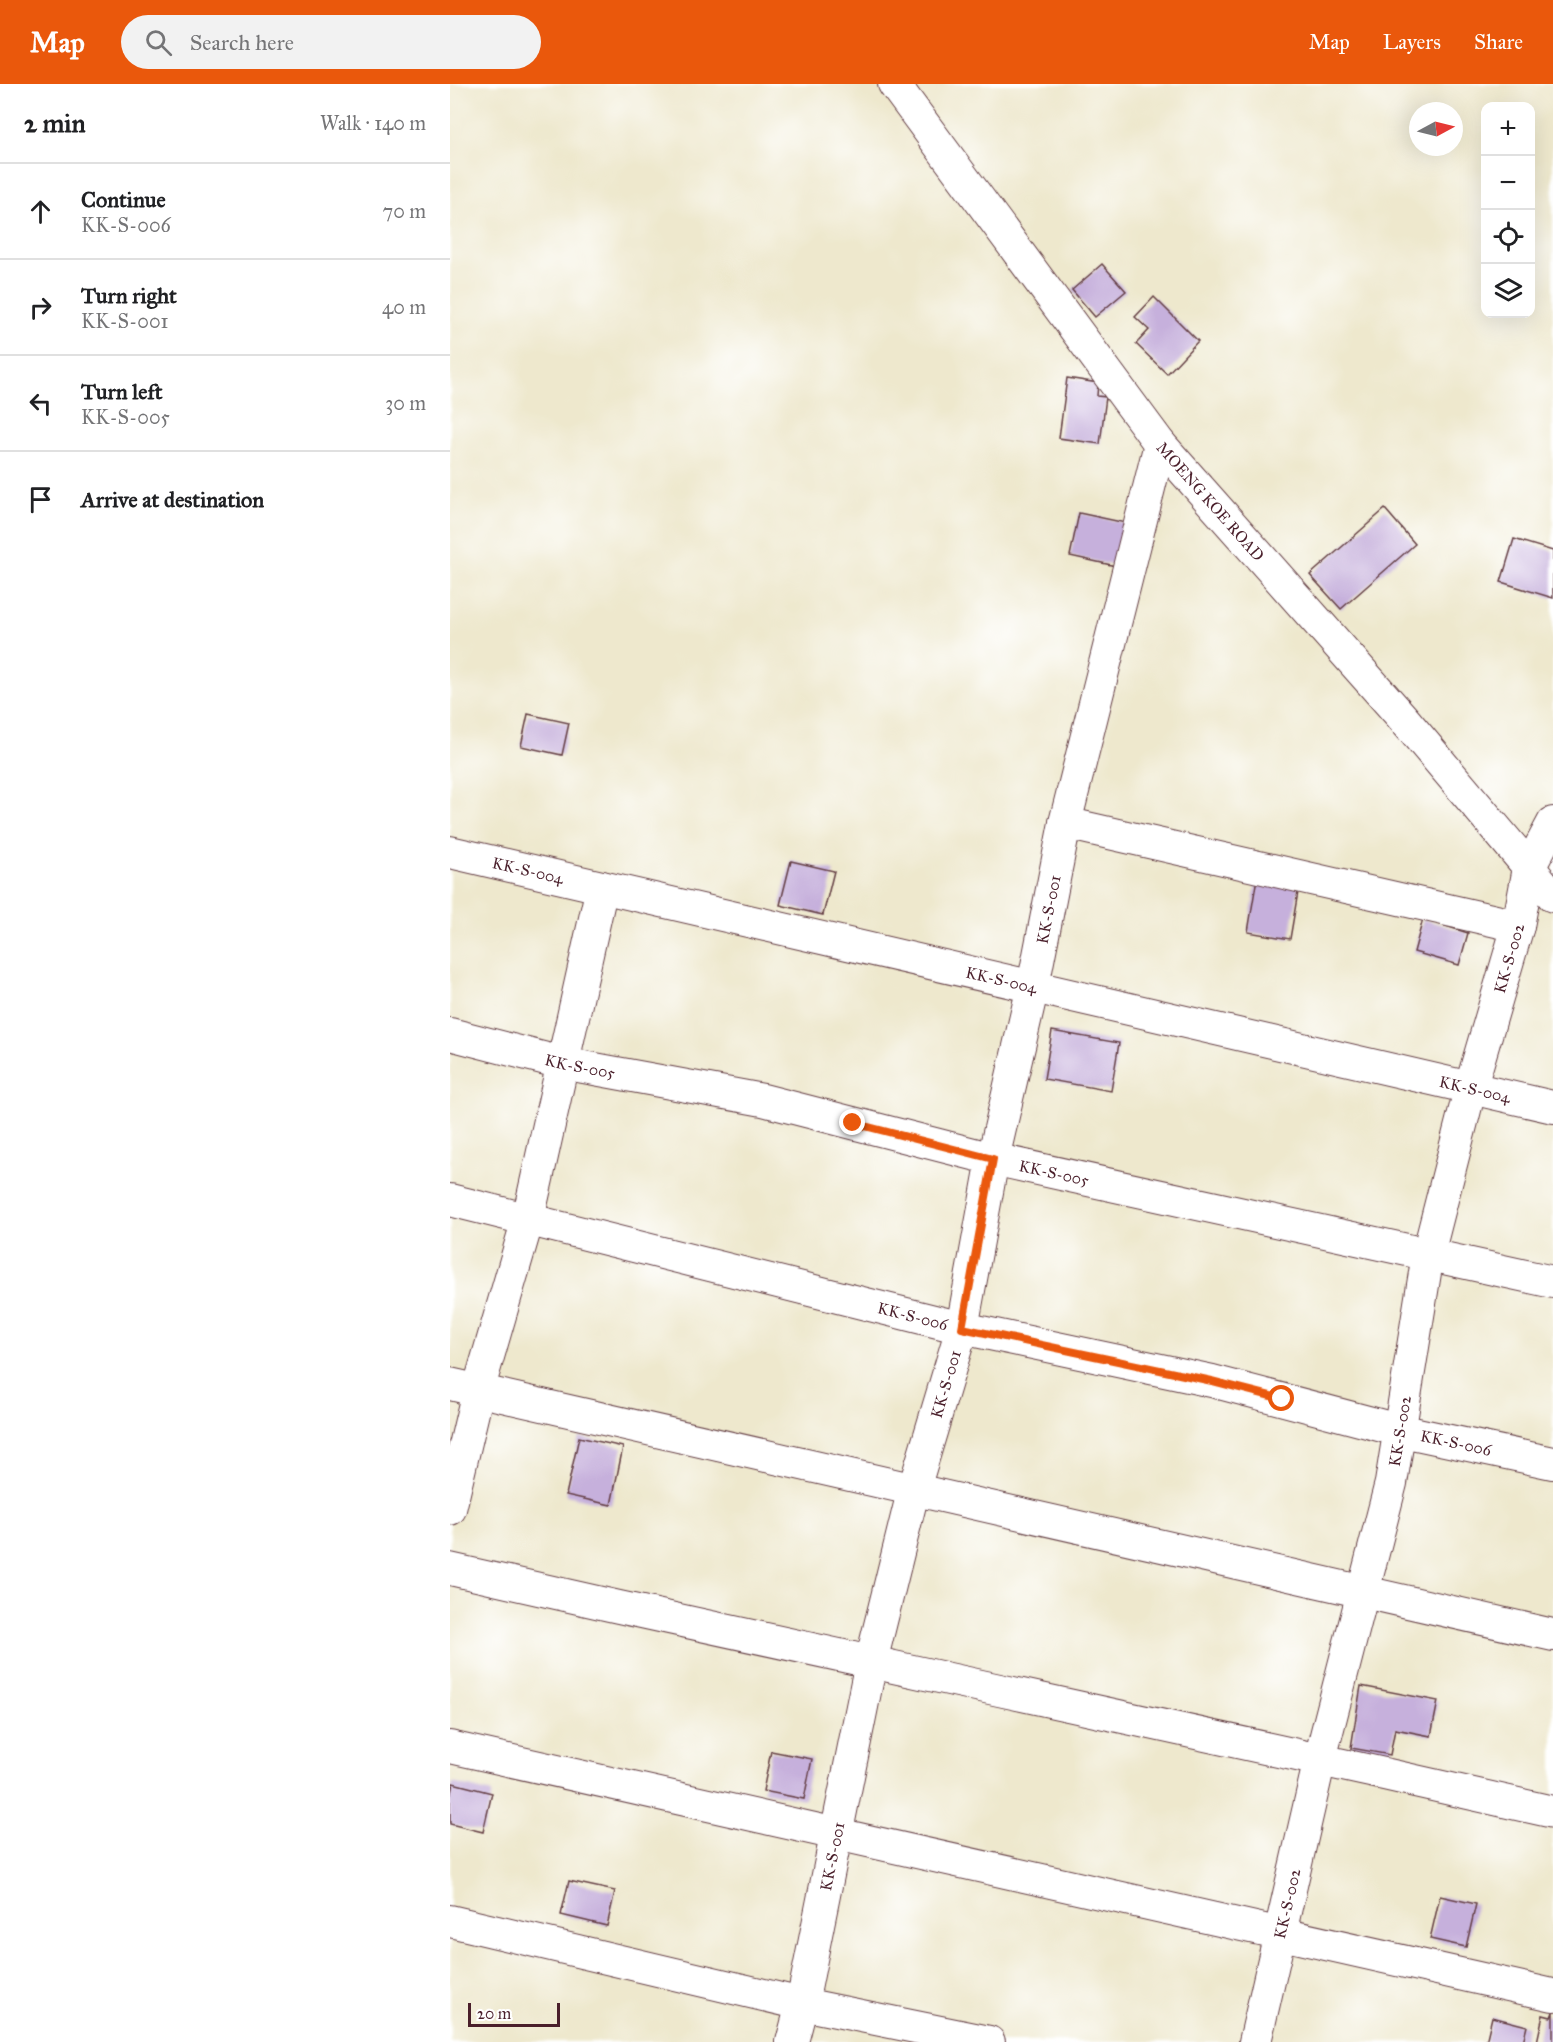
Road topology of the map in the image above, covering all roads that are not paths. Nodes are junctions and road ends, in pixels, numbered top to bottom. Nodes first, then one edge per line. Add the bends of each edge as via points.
1 (894, 84) edge
2 (1160, 444) junction
3 (1065, 823) junction
4 (1553, 823) edge
5 (450, 852) edge
6 (1529, 868) junction
7 (602, 887) junction
8 (1553, 896) edge
9 (1518, 926) junction
10 (1033, 986) junction
11 (450, 1034) edge
12 (562, 1063) junction
13 (1471, 1086) junction
14 (1553, 1107) edge
15 (993, 1159) junction
16 (450, 1200) edge
17 (528, 1219) junction
18 (1428, 1254) junction
19 (1553, 1282) edge
20 (962, 1328) junction
21 (464, 1388) edge
22 (1398, 1430) junction
23 (1553, 1463) edge
24 (913, 1492) junction
25 (450, 1509) edge
26 (450, 1569) edge
27 (1362, 1590) junction
28 (1553, 1635) edge
29 (871, 1662) junction
30 (450, 1747) edge
31 (1320, 1759) junction
32 (1553, 1812) edge
33 (837, 1832) junction
34 (450, 1921) edge
35 (1279, 1933) junction
36 (1553, 1995) edge
37 (802, 2004) junction
38 (792, 2042) edge
39 (989, 2042) edge
40 (1255, 2042) edge

1 - 2 street, MOENG KOE ROAD
2 - 3 street, KK-S-001
2 - 6 street, MOENG KOE ROAD via 1402,717
3 - 9 street
3 - 10 street, KK-S-001
4 - 6 street, KK-S-002
5 - 7 street, KK-S-004
6 - 8 street, MOENG KOE ROAD
6 - 9 street, KK-S-002
7 - 10 street, KK-S-004
7 - 12 street
9 - 13 street, KK-S-002
10 - 13 street, KK-S-004
10 - 15 street, KK-S-001
11 - 12 street, KK-S-005
12 - 15 street, KK-S-005 via 763,1100
12 - 17 street
13 - 14 street, KK-S-004
13 - 18 street, KK-S-002
15 - 18 street, KK-S-005
15 - 20 street, KK-S-001
16 - 17 street, KK-S-006
17 - 20 street, KK-S-006
17 - 21 street
18 - 19 street, KK-S-005
18 - 22 street, KK-S-002
20 - 22 street, KK-S-006 via 1212,1381
20 - 24 street, KK-S-001
21 - 24 street
21 - 25 street
22 - 23 street, KK-S-006
22 - 27 street, KK-S-002 via 1391,1483
24 - 27 street
24 - 29 street, KK-S-001
26 - 29 street
27 - 28 street
27 - 31 street, KK-S-002
29 - 31 street
29 - 33 street, KK-S-001
30 - 33 street
31 - 32 street
31 - 35 street, KK-S-002
33 - 35 street
33 - 37 street, KK-S-001
34 - 37 street
35 - 36 street
35 - 40 street, KK-S-002
37 - 38 street, KK-S-001
37 - 39 street

